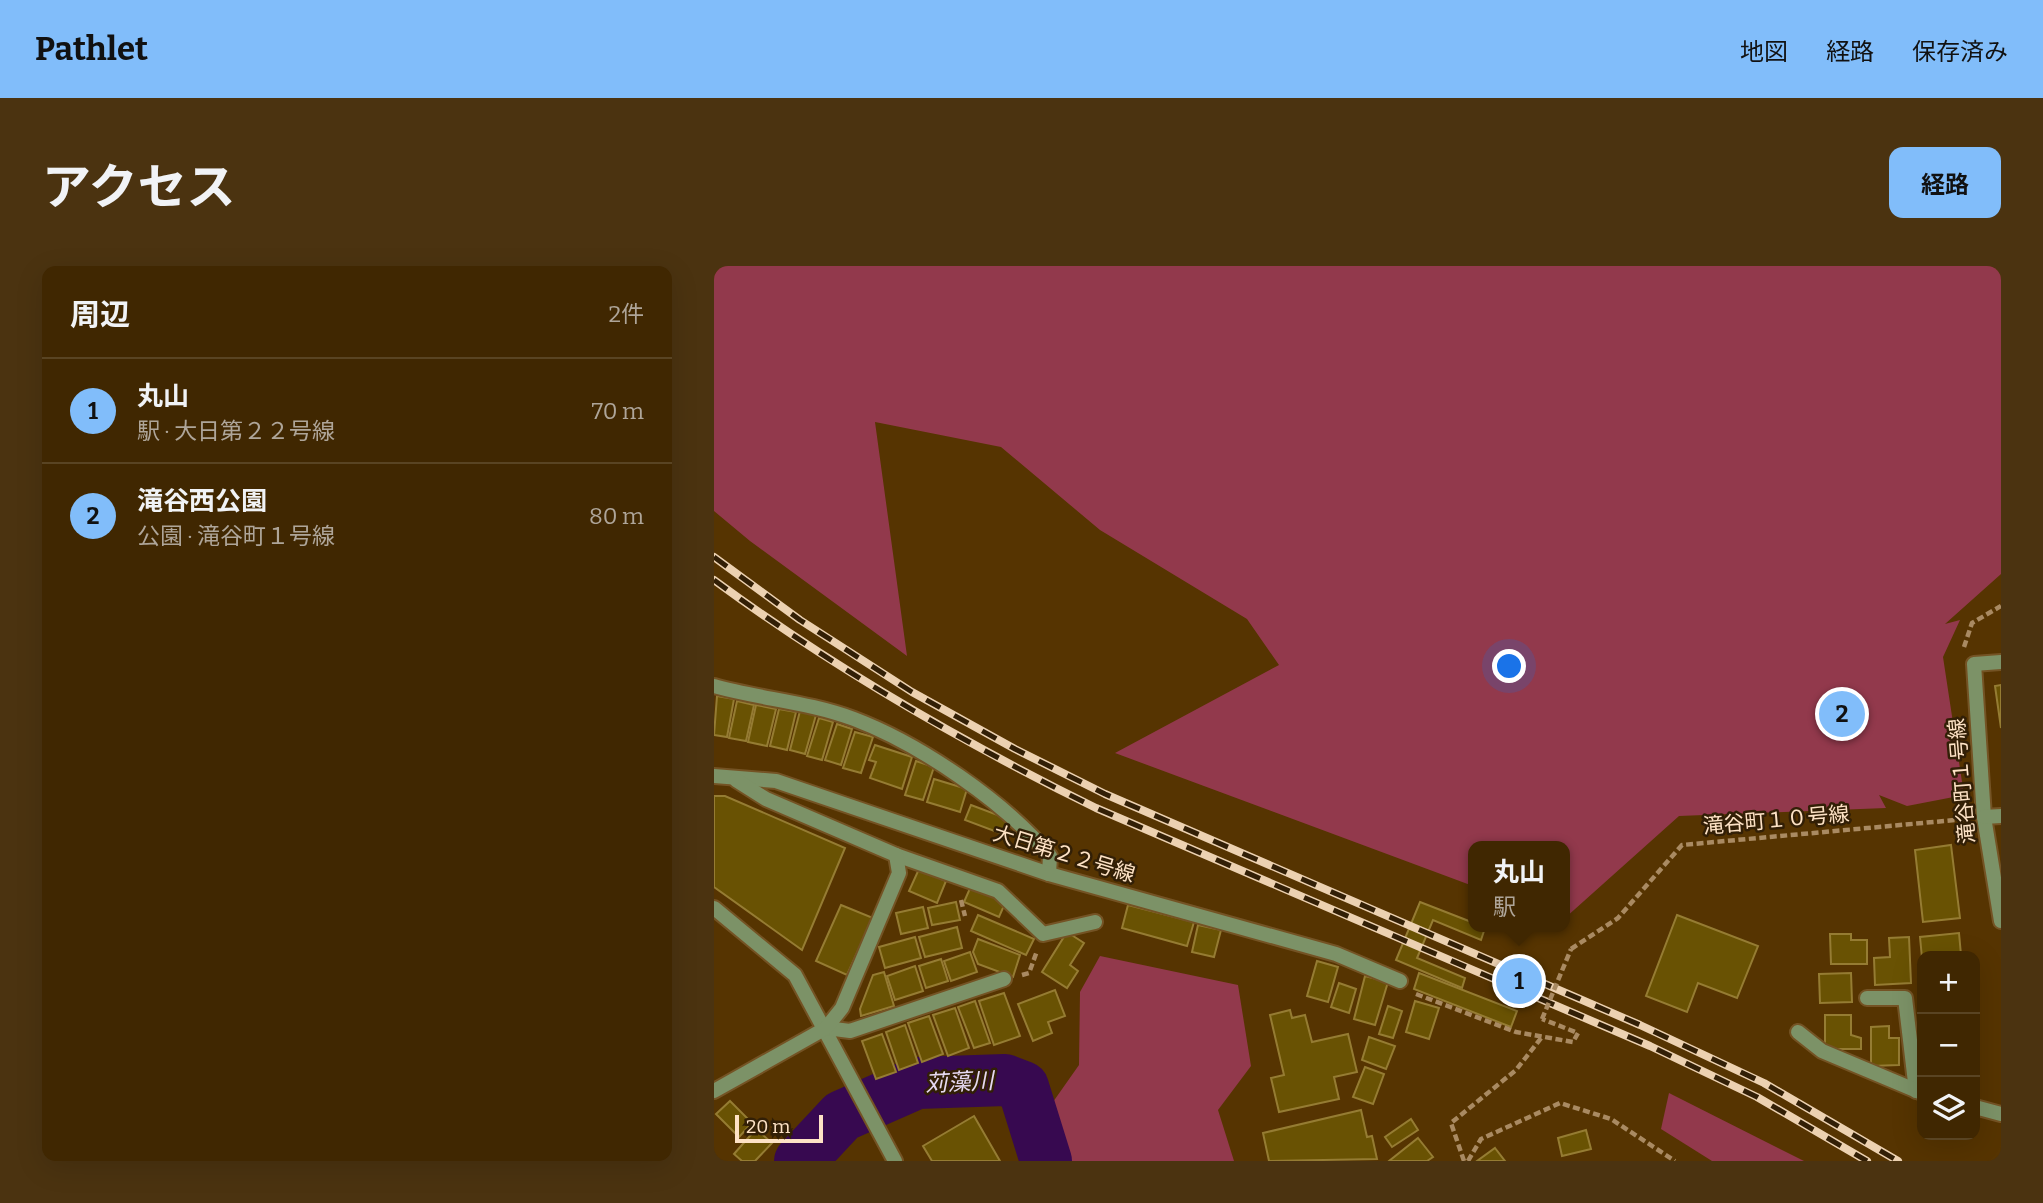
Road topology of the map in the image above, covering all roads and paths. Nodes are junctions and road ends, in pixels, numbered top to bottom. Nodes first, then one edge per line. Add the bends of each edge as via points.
1 (2001, 606) edge
2 (2001, 662) edge
3 (1973, 664) junction
4 (714, 687) edge
5 (714, 776) edge
6 (733, 778) junction
7 (2001, 816) edge
8 (1984, 817) junction
9 (896, 855) junction
10 (1049, 874) junction
11 (714, 908) edge
12 (2001, 921) edge
13 (1095, 922) dead end
14 (1043, 934) junction
15 (1004, 979) joint
16 (1401, 981) joint
17 (1867, 998) dead end
18 (826, 1028) junction
19 (1798, 1032) dead end
20 (1542, 1037) junction
21 (1917, 1079) edge
22 (714, 1091) edge
23 (1917, 1091) edge
24 (1980, 1108) edge
25 (2001, 1114) edge
26 (895, 1161) edge
27 (1466, 1161) edge
28 (1675, 1161) edge

1 - 3 path via 1972,623 1963,651
2 - 3 street
3 - 8 street, 滝谷町１号線
4 - 10 street via 812,706 856,720 931,758 1033,835 1050,856
5 - 6 street, 大日第２２号線
6 - 9 street via 766,799
6 - 10 street, 大日第２２号線 via 776,781
7 - 8 street
8 - 12 street, 滝谷町１号線
8 - 20 path, 滝谷町１０号線, bridge via 1682,845 1618,919 1571,949 1542,1019 1578,1033 1573,1042
9 - 14 street via 999,891
9 - 18 street via 899,873 842,1008
10 - 16 street, 大日第２２号線 via 1336,954
11 - 18 street via 795,975
13 - 14 street
14 - 15 path via 1029,973
15 - 18 street via 850,1031
16 - 20 path via 1412,992 1516,1032
17 - 21 street via 1905,998
18 - 22 street
18 - 26 street
19 - 23 street via 1822,1051
20 - 27 path via 1516,1070 1451,1123
24 - 25 street
27 - 28 path via 1481,1139 1560,1103 1611,1119

